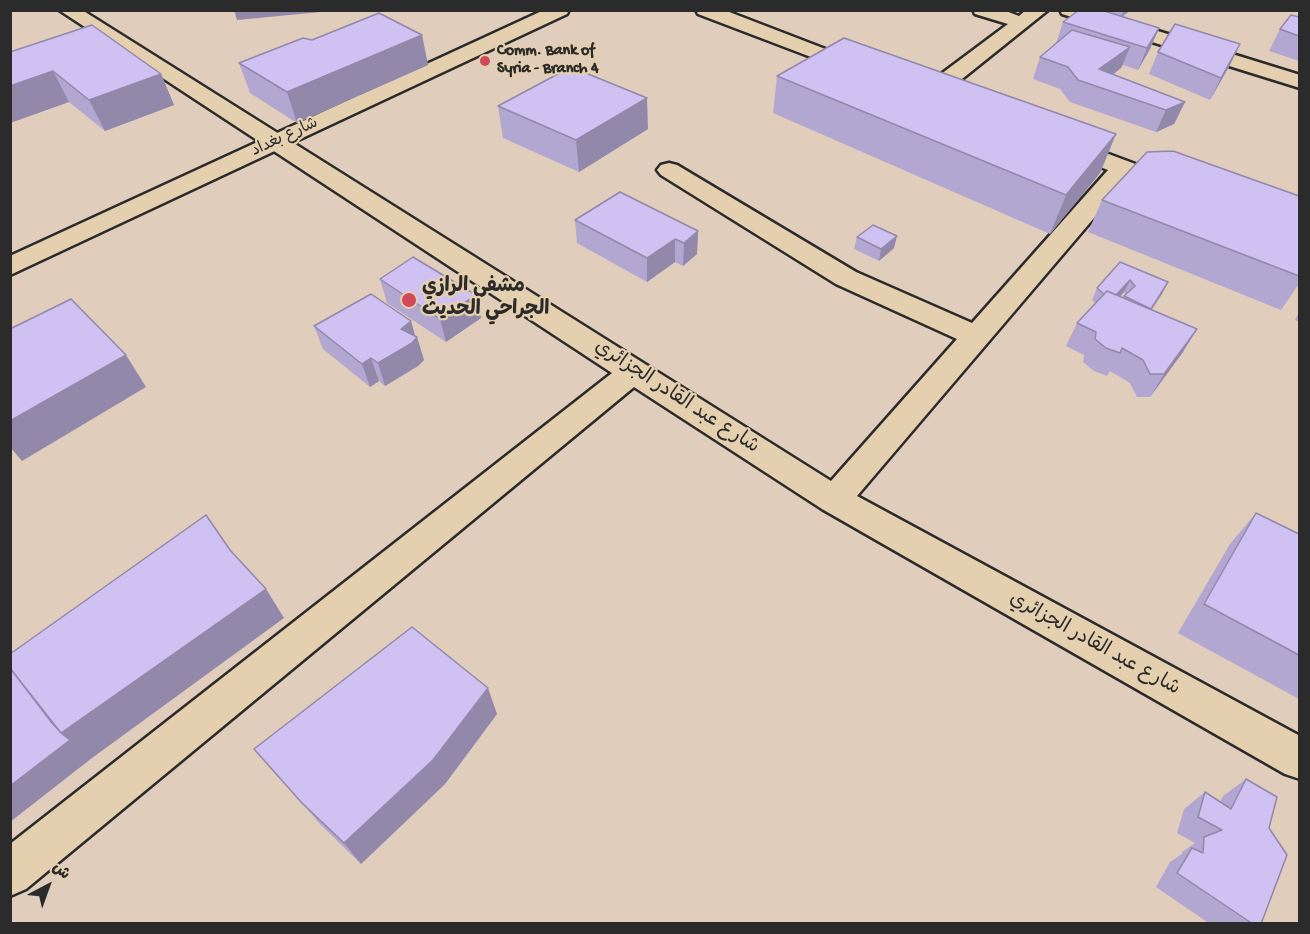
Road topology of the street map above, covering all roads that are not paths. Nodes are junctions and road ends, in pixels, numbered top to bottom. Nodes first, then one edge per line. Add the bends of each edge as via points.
1 (68, 10) edge
2 (560, 10) edge
3 (705, 10) edge
4 (982, 10) edge
5 (1039, 10) edge
6 (1069, 10) edge
7 (1023, 23) junction
8 (884, 78) edge
9 (1299, 82) edge
10 (906, 86) edge
11 (929, 94) junction
12 (950, 103) edge
13 (1047, 139) edge
14 (275, 142) junction
15 (1123, 168) junction
16 (669, 170) dead end
17 (1189, 192) edge
18 (10, 267) edge
19 (976, 336) junction
20 (634, 371) junction
21 (834, 500) junction
22 (1299, 759) edge
23 (10, 873) edge

1 - 14 street, شارع عبد القادر الجزائري via 105,45
2 - 14 street, شارع بغداد
3 - 8 street
4 - 7 street
5 - 7 street
6 - 9 street
7 - 11 street
10 - 11 street
11 - 12 street
13 - 15 street
14 - 18 street, شارع بغداد
14 - 20 street, شارع عبد القادر الجزائري
15 - 17 street
15 - 19 street
16 - 19 street via 846,278
19 - 21 street
20 - 21 street, شارع عبد القادر الجزائري
20 - 23 street
21 - 22 street, شارع عبد القادر الجزائري

